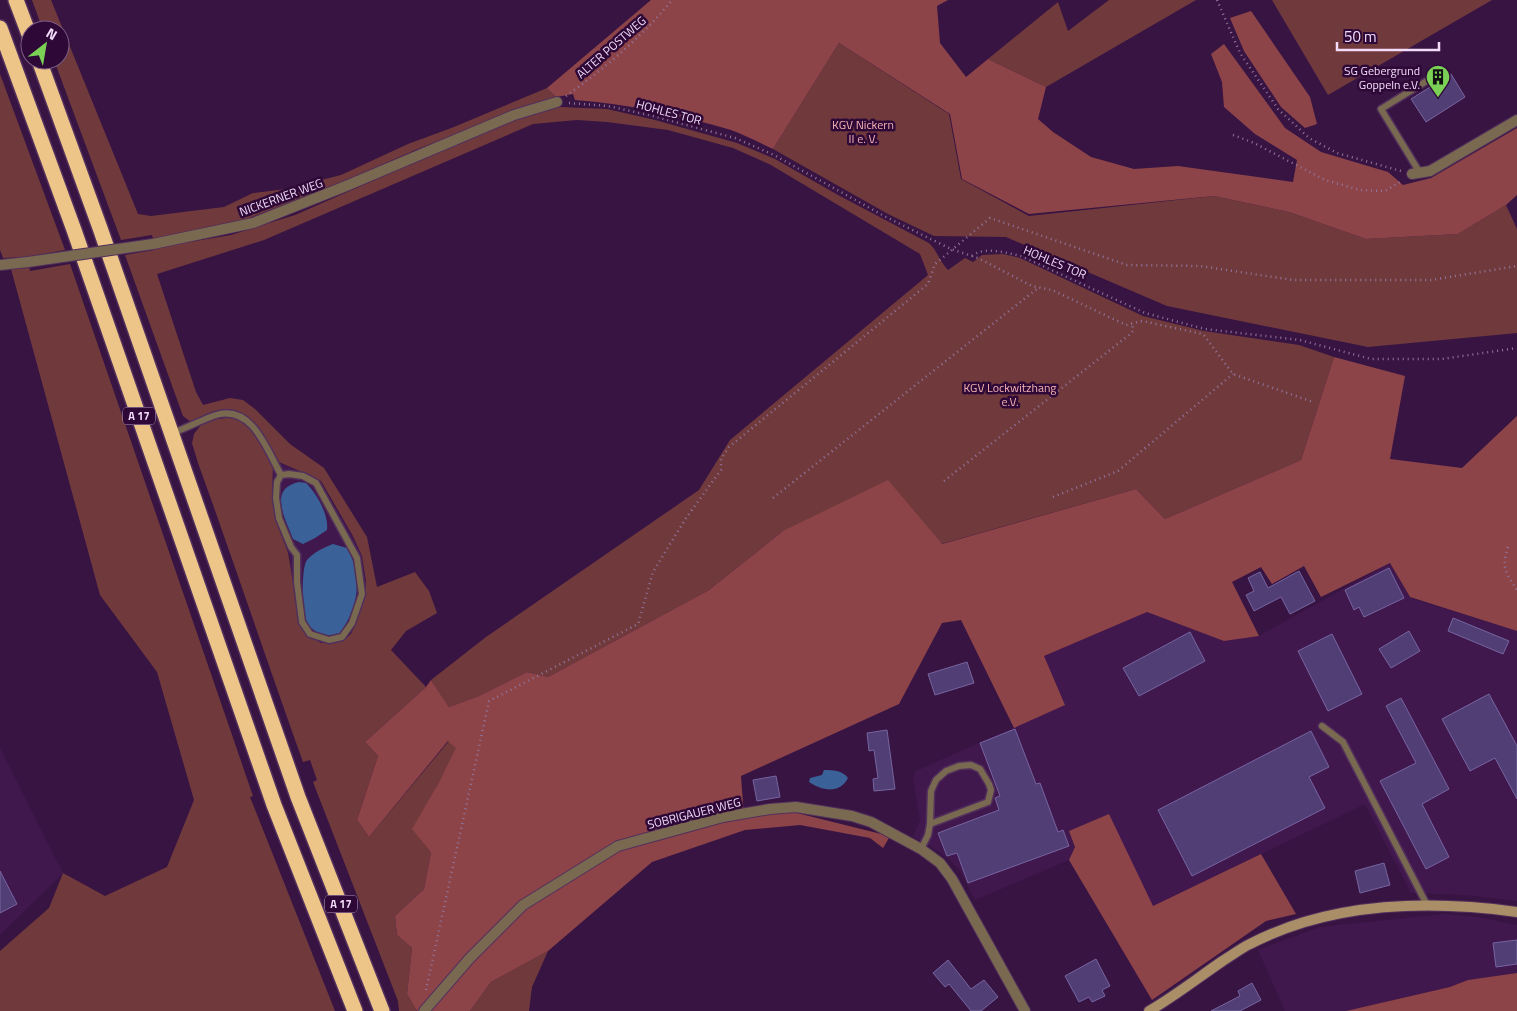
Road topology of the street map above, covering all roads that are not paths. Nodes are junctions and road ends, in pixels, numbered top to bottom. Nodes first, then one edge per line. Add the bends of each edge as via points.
1 (16, 0) edge
2 (24, 20) edge
3 (0, 28) edge
4 (43, 70) edge
5 (1443, 71) dead end
6 (557, 102) road end
7 (1517, 120) edge
8 (1416, 174) joint
9 (0, 265) edge
10 (171, 434) junction
11 (281, 475) junction
12 (1322, 726) dead end
13 (930, 824) junction
14 (921, 848) junction
15 (1427, 905) junction
16 (1517, 912) edge
17 (356, 1011) edge
18 (382, 1011) edge
19 (424, 1011) edge
20 (1025, 1011) edge
21 (1149, 1011) edge

1 - 2 highway
3 - 17 highway, A 17 via 74,230 274,805
4 - 10 highway, A 17
5 - 8 lane via 1381,109
6 - 9 street, NICKERNER WEG, bridge via 514,115 253,223 153,244
7 - 8 street via 1430,171
10 - 11 lane via 217,415 239,415 259,434
10 - 18 highway, A 17 via 298,797
11 - 11 lane via 276,498 279,518 297,555 302,622 310,634 329,640 342,637 352,623 362,594 357,558 316,483 303,476
12 - 15 lane via 1343,742
13 - 13 lane via 931,791 936,780 959,766 980,769 991,790 988,802
13 - 14 lane
14 - 19 street, SOBRIGAUER WEG via 871,822 796,807 723,817 618,846 523,905 470,958
14 - 20 street, SOBRIGAUER WEG via 940,863 952,879
15 - 16 main road
15 - 21 main road via 1394,906 1318,918 1284,929 1248,944

